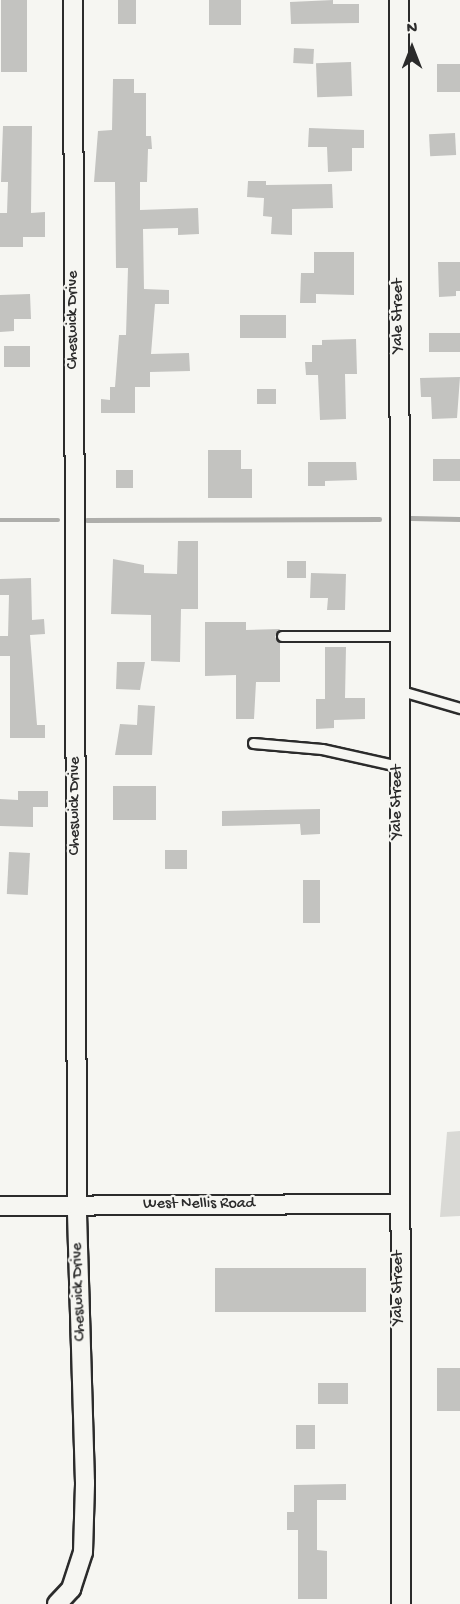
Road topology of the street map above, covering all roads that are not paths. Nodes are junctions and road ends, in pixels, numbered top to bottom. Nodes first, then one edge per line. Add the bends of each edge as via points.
1 (73, 0) edge
2 (399, 0) edge
3 (282, 636) dead end
4 (399, 636) junction
5 (399, 690) junction
6 (460, 708) edge
7 (253, 743) dead end
8 (399, 766) junction
9 (398, 1204) junction
10 (0, 1206) edge
11 (78, 1206) junction
12 (57, 1604) edge
13 (401, 1604) edge

1 - 11 street, Cheswick Drive
2 - 4 street, Yale Street
3 - 4 lane
4 - 5 street, Yale Street
5 - 6 lane
5 - 8 street, Yale Street
7 - 8 lane via 322,749
8 - 9 street, Yale Street
9 - 11 street, West Nellis Road
9 - 13 street, Yale Street
10 - 11 street, West Nellis Road
11 - 12 street, Cheswick Drive via 85,1531 78,1571

